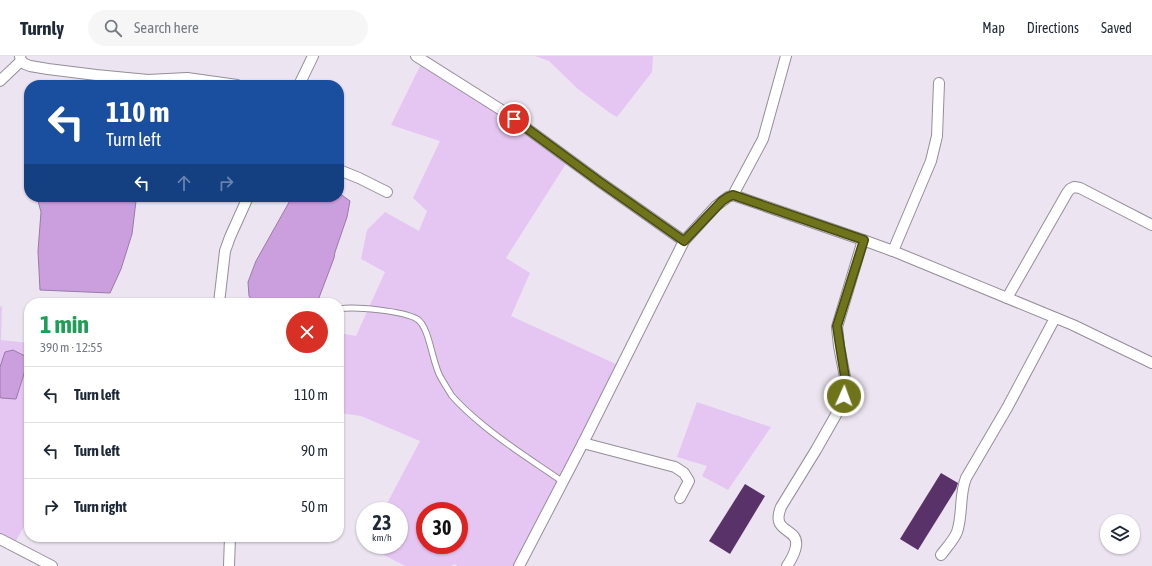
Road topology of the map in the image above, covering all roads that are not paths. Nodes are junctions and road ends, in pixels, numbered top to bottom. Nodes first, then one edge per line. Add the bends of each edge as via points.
1 (313, 56) edge
2 (416, 56) edge
3 (786, 56) edge
4 (20, 58) edge
5 (136, 80) edge
6 (170, 80) edge
7 (201, 80) edge
8 (301, 80) edge
9 (0, 81) edge
10 (939, 83) dead end
11 (344, 172) edge
12 (387, 192) dead end
13 (733, 195) junction
14 (246, 202) edge
15 (1152, 225) edge
16 (864, 240) junction
17 (684, 241) junction
18 (893, 251) junction
19 (220, 298) edge
20 (1007, 298) junction
21 (344, 308) edge
22 (1055, 318) junction
23 (1152, 363) edge
24 (583, 443) junction
25 (563, 482) junction
26 (680, 498) dead end
27 (0, 539) edge
28 (230, 542) edge
29 (941, 555) dead end
30 (52, 566) edge
31 (229, 566) edge
32 (519, 566) edge
33 (787, 566) edge

1 - 8 street
2 - 17 street via 503,111
3 - 13 street via 763,139
4 - 5 street via 30,66
4 - 9 street
6 - 7 street
10 - 18 street via 937,136 931,161
11 - 12 street
13 - 16 street
13 - 17 street via 722,201
14 - 19 street via 225,251
15 - 20 street via 1080,188 1070,189
16 - 18 street
16 - 33 street via 837,326 846,386 841,406 779,513 779,524 792,534 796,542
17 - 24 street
18 - 20 street
20 - 22 street
21 - 25 lane via 376,309 418,320 424,327 439,375 452,395 472,416 504,442
22 - 23 street
22 - 29 street via 966,478 962,490 958,530
24 - 25 street
24 - 26 street via 675,467 684,473 689,481
25 - 32 street
27 - 30 street
28 - 31 street

